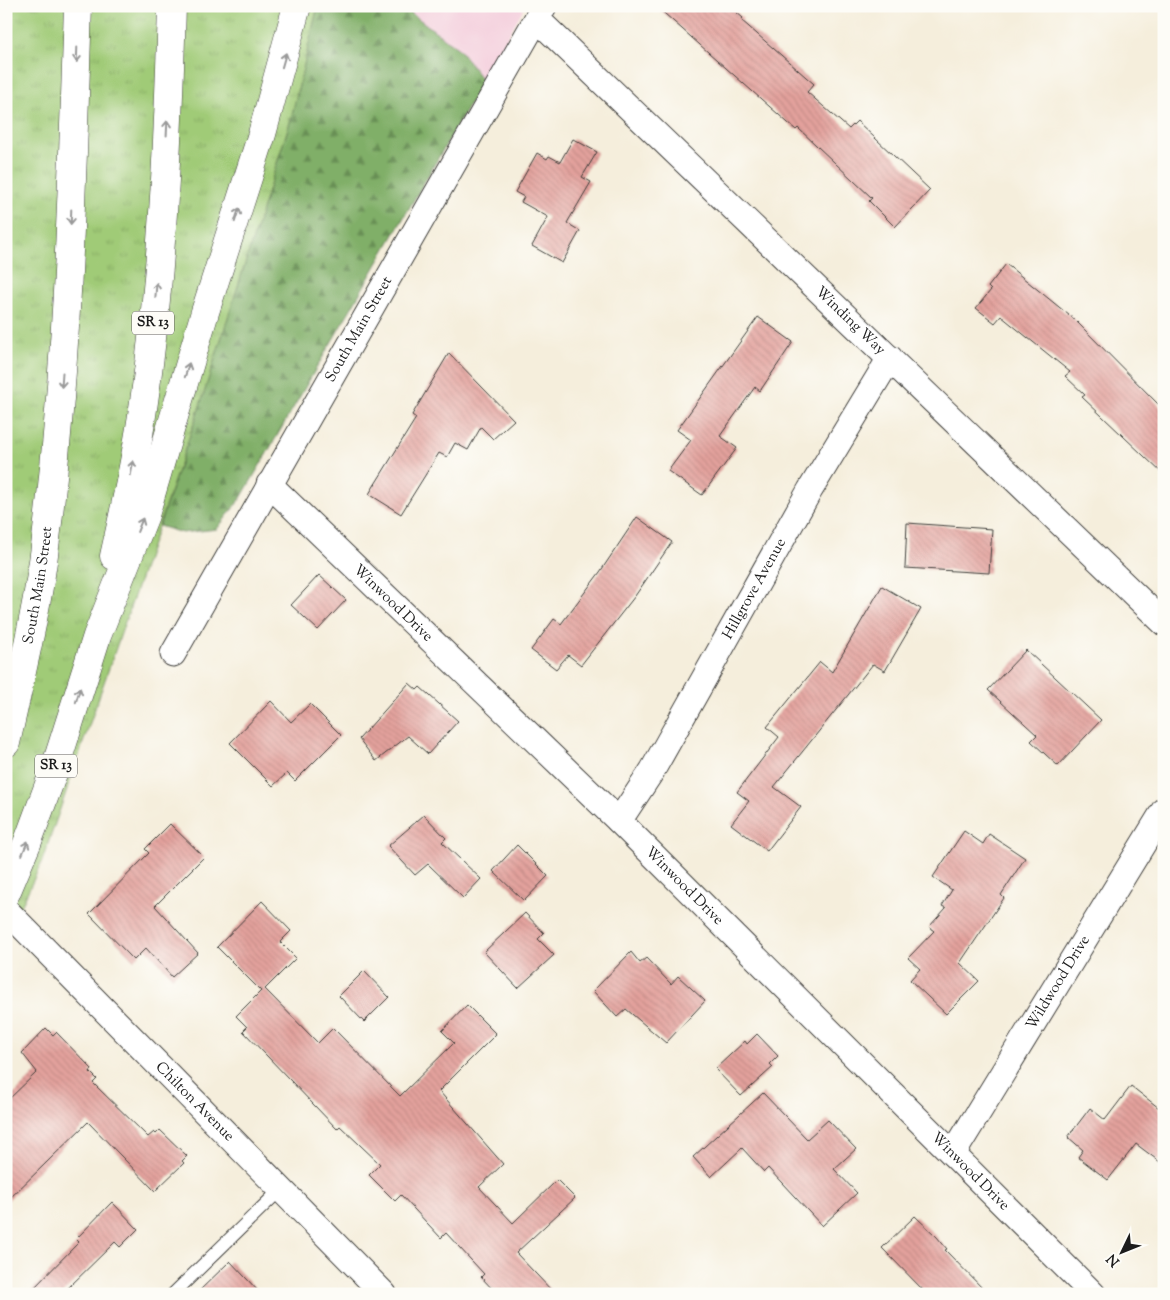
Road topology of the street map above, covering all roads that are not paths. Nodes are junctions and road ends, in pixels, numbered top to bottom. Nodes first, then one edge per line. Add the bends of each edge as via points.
1 (78, 6) edge
2 (172, 6) edge
3 (297, 6) edge
4 (540, 12) edge
5 (890, 358) junction
6 (269, 484) junction
7 (1164, 623) edge
8 (96, 636) junction
9 (172, 654) dead end
10 (6, 743) edge
11 (1164, 810) edge
12 (619, 821) junction
13 (6, 893) edge
14 (6, 910) edge
15 (953, 1154) junction
16 (281, 1189) junction
17 (173, 1294) edge
18 (384, 1294) edge
19 (1093, 1294) edge

1 -> 10 highway, South Main Street via 71,229 55,457 42,568
8 -> 2 highway, SR 13 via 141,422 152,333 165,182
8 -> 3 highway via 145,515 262,134
4 - 5 street, Winding Way
4 - 6 street, South Main Street
5 - 7 street, Winding Way
5 - 12 street, Hillgrove Avenue via 810,490 652,771
6 - 9 street, South Main Street
6 - 12 street, Winwood Drive
13 -> 8 highway, SR 13 via 55,768
11 - 15 street, Wildwood Drive
12 - 15 street, Winwood Drive
14 - 16 street, Chilton Avenue
15 - 19 street, Winwood Drive
16 - 17 lane
16 - 18 street, Chilton Avenue

